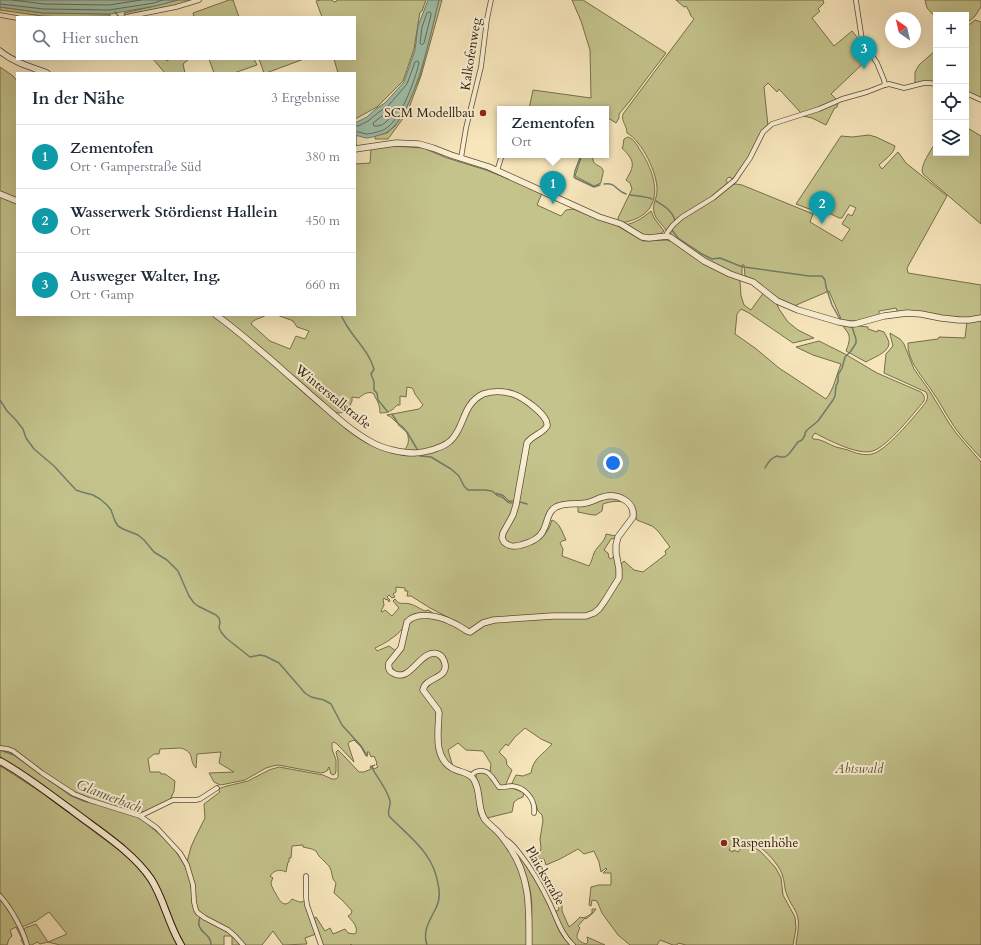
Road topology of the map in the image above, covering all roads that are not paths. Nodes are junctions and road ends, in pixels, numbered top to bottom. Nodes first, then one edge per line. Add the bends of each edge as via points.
1 (199, 0) edge
2 (491, 0) edge
3 (856, 1) dead end
4 (0, 15) edge
5 (131, 16) edge
6 (16, 18) edge
7 (0, 51) edge
8 (44, 72) edge
9 (933, 84) edge
10 (885, 85) junction
11 (969, 94) edge
12 (981, 100) edge
13 (356, 149) edge
14 (460, 158) junction
15 (501, 158) edge
16 (498, 171) junction
17 (0, 194) edge
18 (16, 201) edge
19 (667, 236) junction
20 (217, 316) edge
21 (981, 318) edge
22 (0, 748) edge
23 (0, 761) edge
24 (471, 776) junction
25 (217, 788) dead end
26 (534, 813) dead end
27 (140, 816) junction
28 (513, 848) junction
29 (306, 876) dead end
30 (0, 896) edge
31 (180, 943) edge
32 (27, 945) edge
33 (243, 945) edge
34 (321, 945) edge
35 (529, 945) edge
36 (573, 945) edge

1 - 5 street
2 - 14 street, Kalkofenweg via 481,67
3 - 10 street via 862,40 877,62
4 - 6 street
7 - 8 street via 19,63
9 - 10 street via 904,88
10 - 19 street via 768,127 760,136 750,158 735,180 713,198 682,217 673,225
11 - 12 street
13 - 14 street via 408,143 433,148
14 - 16 street
15 - 16 street
16 - 19 street via 594,215 621,224 642,237
17 - 18 street
19 - 21 street via 704,262 753,282 777,301 839,322 855,324 907,313 959,320
20 - 24 street, Winterstallstraße via 240,332 351,429 384,448 416,453 446,444 456,434 471,404 488,393 508,392 529,403 544,417 547,426 527,443 514,510 503,536 504,542 508,545 522,545 536,539 544,530 550,513 558,506 588,503 609,496 622,498 630,505 633,517 618,537 616,545 619,578 601,607 592,615 494,620 483,623 470,632 450,621 431,616 419,615 407,622 400,648 389,662 389,669 394,674 403,675 426,656 439,654 442,657 444,671 426,684 423,690 438,710 438,737 443,759 452,768
22 - 27 street via 13,752 74,794
23 - 31 main road via 22,774 138,862 158,891 171,927
24 - 26 street via 475,771 484,771 491,775 499,787 511,786 522,790 533,802
24 - 28 street via 478,788 483,816
25 - 27 street via 200,799 173,800
27 - 33 street via 157,828 180,853 190,874 198,913 228,930
28 - 35 street via 527,886
28 - 36 street, Plaickstraße via 540,884 563,933
29 - 34 street via 307,905
30 - 32 street via 21,929

